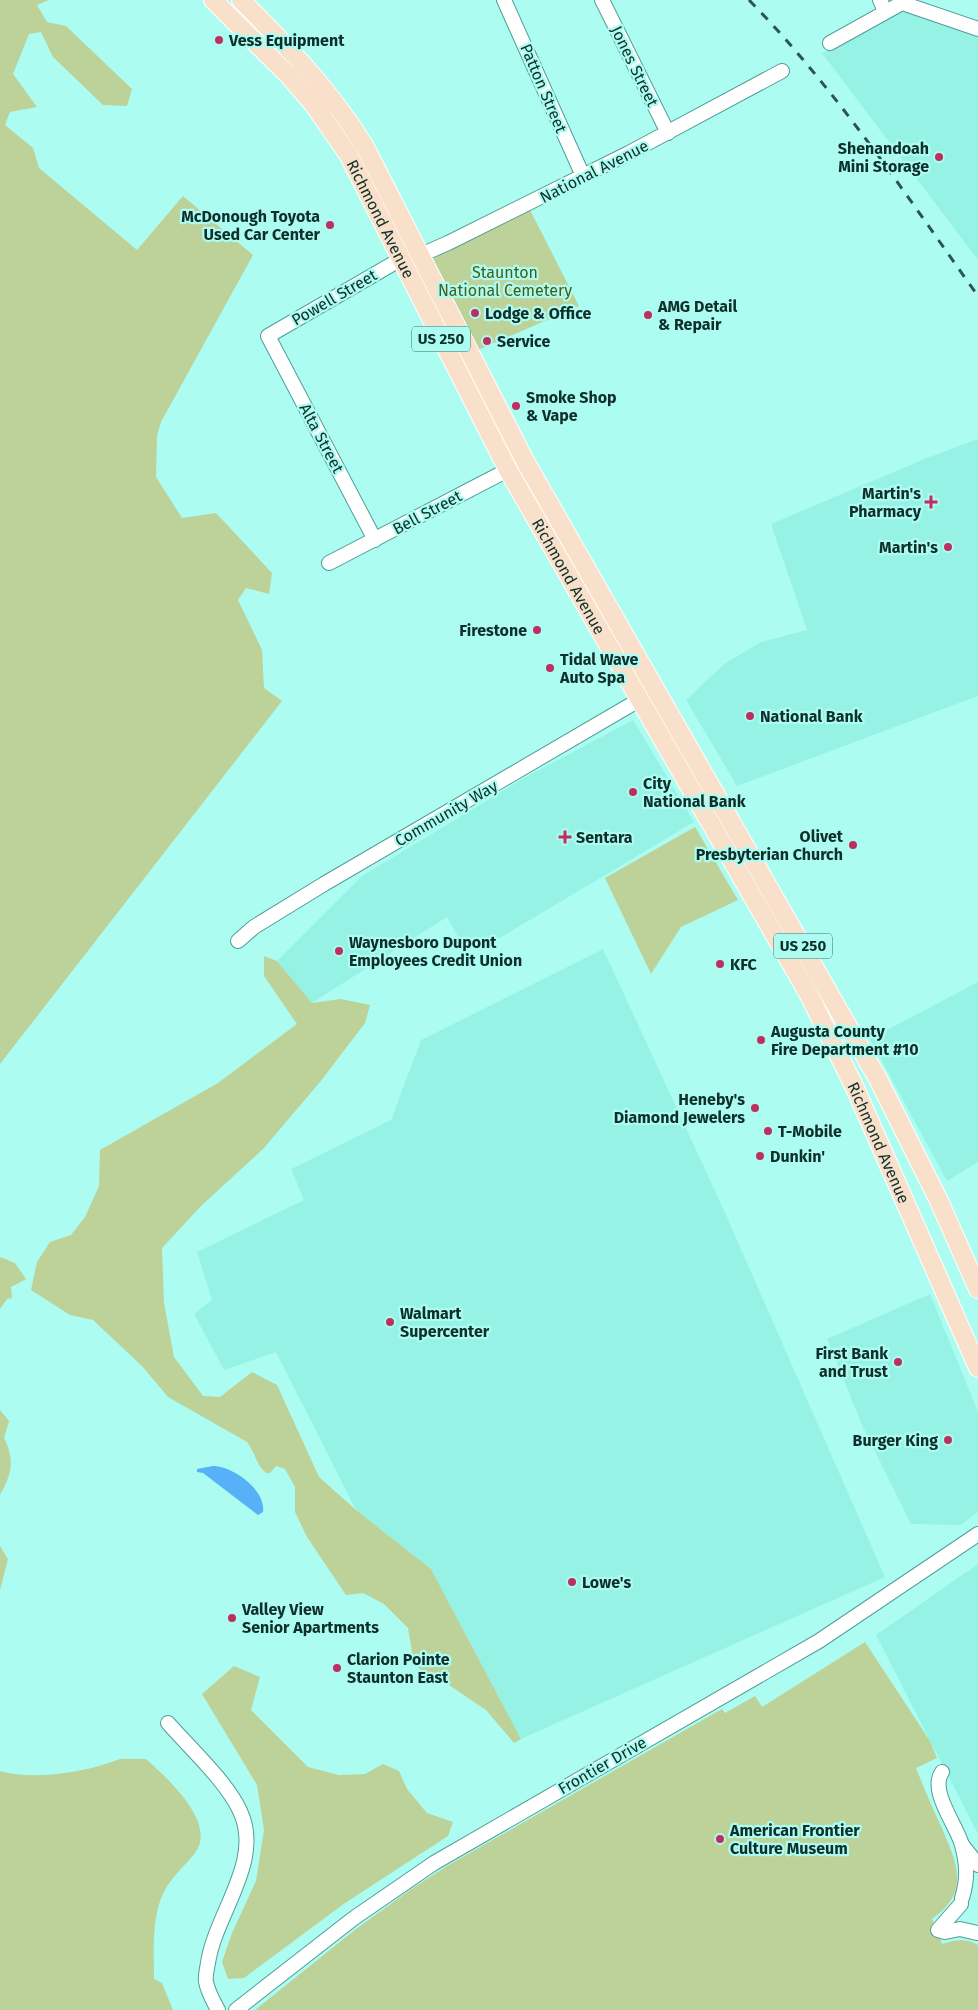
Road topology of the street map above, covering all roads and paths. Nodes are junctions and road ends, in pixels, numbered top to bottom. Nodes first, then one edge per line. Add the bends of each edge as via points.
1 (213, 0) edge
2 (241, 0) edge
3 (504, 0) edge
4 (602, 0) edge
5 (882, 6) edge
6 (978, 29) edge
7 (830, 43) dead end
8 (782, 71) dead end
9 (668, 133) junction
10 (583, 176) junction
11 (421, 256) junction
12 (401, 259) junction
13 (268, 336) joint
14 (525, 461) junction
15 (508, 470) junction
16 (375, 540) junction
17 (329, 563) dead end
18 (659, 696) junction
19 (639, 700) junction
20 (238, 941) dead end
21 (978, 1289) edge
22 (978, 1368) edge
23 (978, 1534) edge
24 (168, 1723) dead end
25 (942, 1772) dead end
26 (961, 1843) junction
27 (978, 1865) edge
28 (978, 1882) edge
29 (961, 1901) junction
30 (977, 1934) edge
31 (218, 2010) edge
32 (236, 2010) edge

1 - 12 main road, Richmond Avenue / US 250 via 290,77 333,131
2 - 11 main road, Richmond Avenue / US 250 via 309,69 345,114
3 - 10 street, Patton Street
4 - 9 street, Jones Street
5 - 6 street via 902,3
5 - 7 street
8 - 9 street, National Avenue
9 - 10 street, National Avenue
10 - 11 street, National Avenue
11 - 12 street, National Avenue
11 - 14 main road, Richmond Avenue / US 250
12 - 13 street, Powell Street
12 - 15 main road, Richmond Avenue / US 250
13 - 16 street, Alta Street
14 - 15 street, Bell Street
14 - 18 main road, Richmond Avenue / US 250
15 - 16 street, Bell Street
15 - 19 main road, Richmond Avenue / US 250
16 - 17 street, Bell Street
18 - 19 street, Community Way
18 - 21 main road, Richmond Avenue / US 250 via 870,1065
19 - 20 street, Community Way via 324,884 254,927
19 - 22 main road, Richmond Avenue / US 250 via 808,993 855,1088
23 - 32 street, Frontier Drive via 819,1641 434,1863 348,1923
24 - 31 street via 231,1795 241,1812 245,1828 246,1848 241,1870 209,1954 206,1981
25 - 26 street via 938,1790
26 - 27 street
26 - 29 street via 967,1874
28 - 29 street via 969,1888
29 - 30 street via 964,1922
29 - 30 street via 938,1930 960,1929

